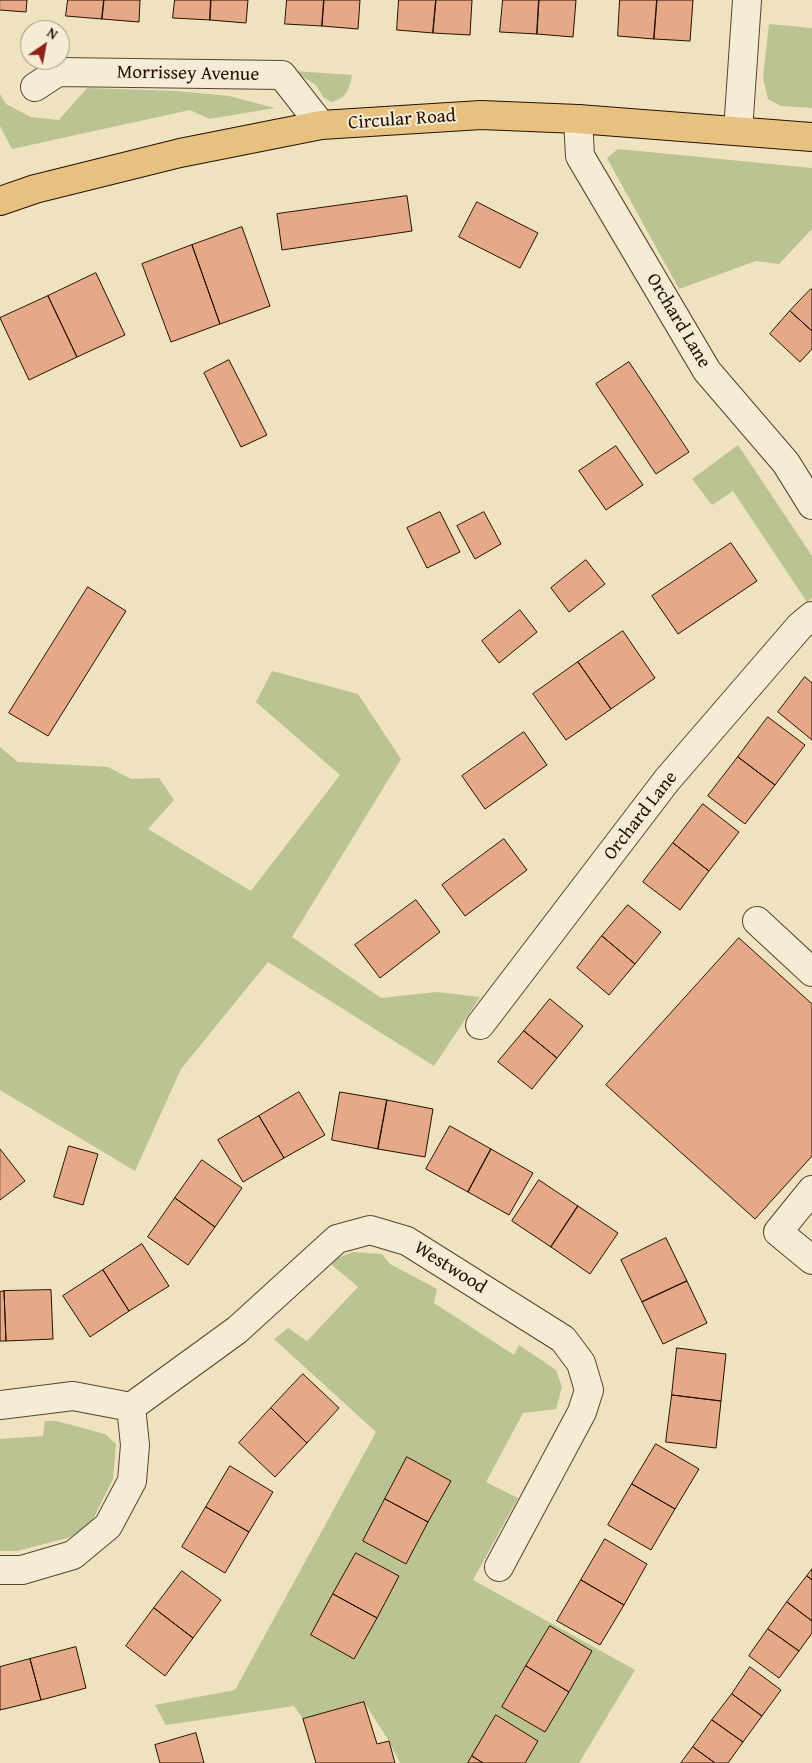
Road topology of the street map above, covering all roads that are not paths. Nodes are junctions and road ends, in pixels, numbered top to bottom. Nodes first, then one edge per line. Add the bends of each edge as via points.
1 (747, 0) edge
2 (35, 87) dead end
3 (578, 119) junction
4 (321, 125) junction
5 (738, 131) junction
6 (812, 138) edge
7 (0, 201) edge
8 (812, 505) edge
9 (812, 616) edge
10 (757, 921) dead end
11 (812, 972) edge
12 (480, 1025) dead end
13 (812, 1190) edge
14 (812, 1260) edge
15 (0, 1405) edge
16 (131, 1407) junction
17 (499, 1567) dead end
18 (0, 1570) edge

1 - 5 street
2 - 4 street, Morrissey Avenue via 58,72 282,75
3 - 4 main road, Circular Road via 481,115
3 - 5 main road, Circular Road
3 - 8 street, Orchard Lane via 580,156 707,371 786,463
4 - 7 main road, Circular Road via 180,153 35,189
5 - 6 main road, Circular Road
9 - 12 street, Orchard Lane via 667,780
10 - 11 street
13 - 14 street via 778,1232
15 - 16 street via 73,1396
16 - 17 street, Westwood via 237,1330 337,1239 370,1230 407,1241 563,1339 581,1363 589,1390 582,1412
16 - 18 street via 135,1445 132,1481 108,1526 73,1556 22,1570

